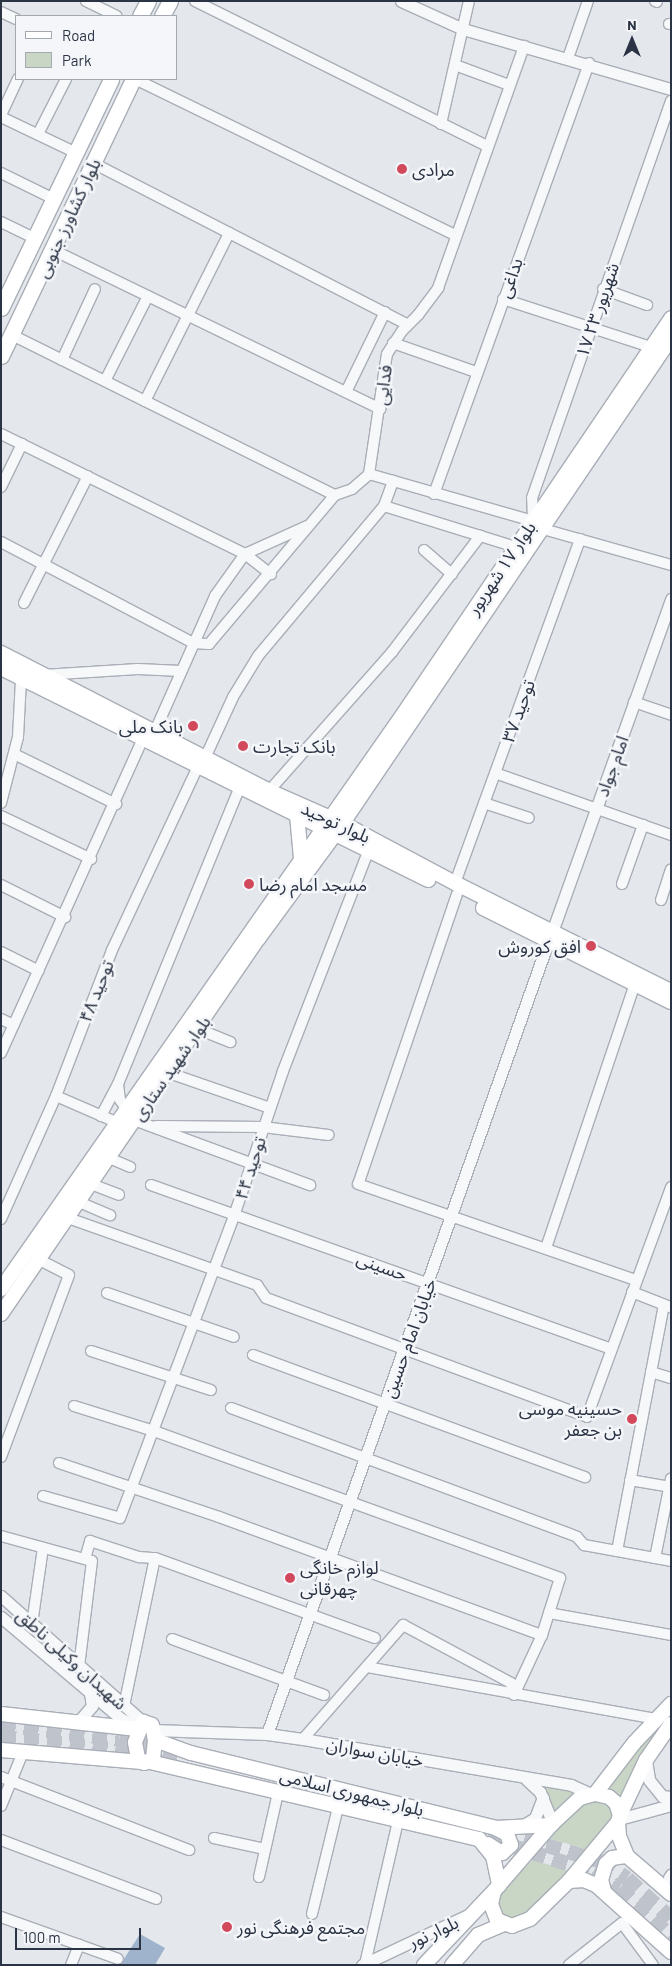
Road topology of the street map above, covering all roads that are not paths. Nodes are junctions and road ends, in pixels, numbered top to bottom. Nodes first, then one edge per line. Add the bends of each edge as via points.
1 (86, 1) edge
2 (148, 1) edge
3 (170, 1) edge
4 (195, 1) edge
5 (401, 1) edge
6 (469, 1) edge
7 (588, 1) edge
8 (1, 12) edge
9 (116, 15) edge
10 (141, 15) edge
11 (163, 15) edge
12 (15, 19) edge
13 (463, 30) junction
14 (524, 46) junction
15 (568, 58) junction
16 (588, 63) junction
17 (455, 65) junction
18 (18, 80) edge
19 (65, 80) edge
20 (111, 80) edge
21 (134, 80) edge
22 (136, 80) edge
23 (509, 84) junction
24 (671, 89) edge
25 (671, 101) edge
26 (1, 116) edge
27 (441, 124) junction
28 (38, 134) junction
29 (487, 146) junction
30 (76, 153) junction
31 (93, 163) junction
32 (1, 172) edge
33 (54, 199) junction
34 (1, 222) edge
35 (229, 233) junction
36 (454, 235) junction
37 (36, 239) junction
38 (53, 250) junction
39 (95, 289) dead end
40 (603, 290) junction
41 (148, 296) junction
42 (503, 299) junction
43 (647, 305) dead end
44 (1, 308) edge
45 (384, 312) junction
46 (187, 315) junction
47 (671, 318) edge
48 (408, 325) junction
49 (590, 327) junction
50 (12, 335) junction
51 (671, 338) edge
52 (393, 343) junction
53 (651, 347) junction
54 (1, 356) edge
55 (62, 360) junction
56 (476, 372) junction
57 (105, 381) junction
58 (346, 392) junction
59 (145, 400) junction
60 (380, 409) junction
61 (1, 434) edge
62 (22, 444) junction
63 (369, 474) junction
64 (88, 476) junction
65 (393, 481) junction
66 (1, 487) edge
67 (434, 494) junction
68 (335, 495) junction
69 (384, 506) junction
70 (311, 524) junction
71 (538, 525) junction
72 (480, 536) junction
73 (580, 539) junction
74 (1, 542) edge
75 (516, 547) junction
76 (424, 550) dead end
77 (245, 554) junction
78 (44, 565) junction
79 (671, 565) edge
80 (271, 574) junction
81 (452, 574) junction
82 (671, 599) edge
83 (24, 603) dead end
84 (193, 643) junction
85 (1, 653) edge
86 (1, 668) edge
87 (181, 671) junction
88 (41, 675) junction
89 (21, 679) junction
90 (634, 702) junction
91 (671, 715) edge
92 (155, 730) junction
93 (143, 739) junction
94 (14, 754) junction
95 (201, 762) junction
96 (495, 773) junction
97 (5, 781) edge
98 (240, 787) junction
99 (269, 791) junction
100 (356, 792) junction
101 (1, 803) edge
102 (484, 803) junction
103 (116, 804) junction
104 (596, 810) junction
105 (300, 811) junction
106 (1, 816) edge
107 (529, 818) dead end
108 (332, 825) junction
109 (643, 826) junction
110 (671, 835) edge
111 (362, 842) junction
112 (320, 853) junction
113 (301, 858) junction
114 (91, 859) junction
115 (671, 870) edge
116 (622, 884) dead end
117 (1, 885) edge
118 (456, 889) junction
119 (661, 900) dead end
120 (65, 917) junction
121 (550, 937) junction
122 (1, 952) edge
123 (39, 971) junction
124 (634, 984) junction
125 (671, 991) edge
126 (671, 1002) edge
127 (1, 1019) edge
128 (14, 1026) junction
129 (198, 1029) junction
130 (230, 1042) dead end
131 (1, 1053) edge
132 (169, 1073) junction
133 (118, 1084) junction
134 (56, 1096) junction
135 (126, 1108) junction
136 (270, 1108) junction
137 (101, 1116) junction
138 (116, 1122) junction
139 (141, 1123) junction
140 (263, 1127) junction
141 (330, 1135) dead end
142 (109, 1158) junction
143 (252, 1161) junction
144 (130, 1167) dead end
145 (91, 1184) junction
146 (152, 1185) dead end
147 (310, 1185) dead end
148 (671, 1187) edge
149 (119, 1195) dead end
150 (79, 1202) junction
151 (235, 1213) junction
152 (110, 1215) dead end
153 (68, 1218) junction
154 (451, 1218) junction
155 (1, 1219) edge
156 (546, 1248) junction
157 (40, 1260) junction
158 (214, 1269) junction
159 (636, 1280) junction
160 (429, 1283) junction
161 (1, 1289) edge
162 (632, 1292) junction
163 (107, 1293) dead end
164 (668, 1306) edge
165 (1, 1314) edge
166 (193, 1323) junction
167 (234, 1337) dead end
168 (405, 1349) junction
169 (612, 1349) junction
170 (91, 1350) dead end
171 (253, 1355) dead end
172 (651, 1372) junction
173 (175, 1378) junction
174 (671, 1378) edge
175 (211, 1390) dead end
176 (385, 1403) junction
177 (74, 1406) dead end
178 (231, 1408) dead end
179 (154, 1431) junction
180 (1, 1457) edge
181 (366, 1458) junction
182 (59, 1463) dead end
183 (585, 1477) dead end
184 (630, 1480) junction
185 (670, 1484) edge
186 (134, 1487) junction
187 (42, 1496) dead end
188 (350, 1500) junction
189 (1, 1536) edge
190 (42, 1548) junction
191 (617, 1551) junction
192 (330, 1557) junction
193 (155, 1558) junction
194 (655, 1558) junction
195 (89, 1560) junction
196 (671, 1561) edge
197 (1, 1596) edge
198 (549, 1613) junction
199 (311, 1615) junction
200 (1, 1617) edge
201 (32, 1624) junction
202 (542, 1635) junction
203 (671, 1635) edge
204 (375, 1638) dead end
205 (172, 1639) dead end
206 (79, 1667) junction
207 (368, 1667) junction
208 (288, 1682) junction
209 (90, 1692) junction
210 (324, 1695) dead end
211 (514, 1695) junction
212 (671, 1704) edge
213 (124, 1706) junction
214 (1, 1714) edge
215 (656, 1719) junction
216 (78, 1722) junction
217 (671, 1724) edge
218 (114, 1726) junction
219 (146, 1730) junction
220 (267, 1734) junction
221 (303, 1739) junction
222 (173, 1748) junction
223 (1, 1750) edge
224 (23, 1752) junction
225 (114, 1760) junction
226 (646, 1760) junction
227 (145, 1762) junction
228 (169, 1767) junction
229 (6, 1779) edge
230 (527, 1780) junction
231 (278, 1793) junction
232 (593, 1794) junction
233 (543, 1797) junction
234 (671, 1797) edge
235 (671, 1805) edge
236 (1, 1806) edge
237 (338, 1807) junction
238 (619, 1819) junction
239 (398, 1821) junction
240 (552, 1824) junction
241 (496, 1828) junction
242 (518, 1828) junction
243 (214, 1838) dead end
244 (479, 1839) junction
245 (1, 1840) edge
246 (265, 1849) junction
247 (189, 1850) dead end
248 (627, 1856) junction
249 (259, 1877) dead end
250 (569, 1881) junction
251 (497, 1888) junction
252 (604, 1891) junction
253 (671, 1894) edge
254 (156, 1899) dead end
255 (476, 1911) junction
256 (312, 1914) dead end
257 (1, 1916) edge
258 (504, 1924) junction
259 (79, 1944) junction
260 (671, 1952) edge
261 (118, 1959) dead end
262 (364, 1964) edge
263 (573, 1964) edge
264 (71, 1965) edge
265 (424, 1965) edge
266 (452, 1965) edge
267 (653, 1965) edge

1 - 9 street
2 - 10 main road
3 - 11 main road
4 - 27 street
5 - 13 street
6 - 13 street
7 - 15 street
8 - 12 street
13 - 14 street
13 - 17 street
14 - 15 street
14 - 23 street, فدایی
15 - 16 street
16 - 24 street
16 - 42 street, بداغی
17 - 23 street
17 - 27 street
18 - 26 street
19 - 28 street
20 - 30 main road, بلوار کشاورز جنوبی
21 - 31 main road, بلوار کشاورز جنوبی
22 - 36 street
23 - 29 street, فدایی
25 - 40 street, ۱۷ شهریور ۲۳
26 - 28 street
27 - 29 street
28 - 30 street
29 - 36 street, فدایی
30 - 33 main road, بلوار کشاورز جنوبی
31 - 35 street
31 - 38 main road, بلوار کشاورز جنوبی
32 - 33 street
33 - 37 main road, بلوار کشاورز جنوبی
34 - 37 street
35 - 45 street
35 - 46 street
36 - 48 street, فدایی via 438,288
37 - 44 main road, بلوار کشاورز جنوبی
38 - 41 street
38 - 50 main road, بلوار کشاورز جنوبی
39 - 55 street
40 - 43 street
40 - 49 street, ۱۷ شهریور ۲۳
41 - 46 street
41 - 57 street
42 - 49 street
42 - 56 street, بداغی
45 - 48 street
45 - 58 street
46 - 58 street
46 - 59 street
47 - 53 main road, بلوار ۱۷ شهریور
48 - 52 street, فدایی
49 - 53 street
49 - 71 street, ۱۷ شهریور ۲۳ via 532,498
50 - 54 main road, بلوار کشاورز جنوبی
50 - 55 street
51 - 71 main road, بلوار ۱۷ شهریور
52 - 56 street
52 - 60 street, فدایی via 386,354
53 - 71 main road, بلوار ۱۷ شهریور
55 - 57 street
56 - 67 street, بداغی
57 - 59 street
58 - 60 street
59 - 68 street
60 - 63 street, فدایی
61 - 62 street
62 - 64 street
62 - 66 street
63 - 65 street
63 - 68 street via 352,489
64 - 77 street
64 - 78 street
65 - 67 street
65 - 69 street
67 - 71 street
68 - 70 street
69 - 72 street
69 - 95 street, توحید ۴۸ via 258,656 233,697
70 - 77 street
70 - 80 street
71 - 73 street
71 - 75 main road, بلوار ۱۷ شهریور
71 - 100 main road, بلوار ۱۷ شهریور
72 - 75 street
72 - 81 street
73 - 79 street
73 - 96 street, توحید ۳۷
74 - 78 street
75 - 100 main road, بلوار ۱۷ شهریور
76 - 81 street
77 - 80 street
77 - 84 street via 215,596
78 - 83 street
78 - 84 street
80 - 84 street via 209,644
81 - 99 street via 392,652
82 - 90 street, امام جواد
84 - 87 street
85 - 88 main road, بلوار توحید
86 - 89 main road, بلوار توحید
87 - 88 street via 138,669
87 - 92 street
88 - 92 main road, بلوار توحید
89 - 93 main road, بلوار توحید
89 - 94 street via 22,708
90 - 91 street
90 - 104 street, امام جواد
92 - 95 main road, بلوار توحید
93 - 95 main road, بلوار توحید
93 - 103 street
94 - 97 street
94 - 103 street
95 - 98 main road, بلوار توحید
95 - 99 main road, بلوار توحید
95 - 134 street, توحید ۴۸ via 112,950
96 - 102 street, توحید ۳۷
96 - 104 street
97 - 101 street
98 - 105 main road, بلوار توحید
98 - 133 street
99 - 105 main road, بلوار توحید
100 - 105 main road
100 - 108 main road, بلوار ۱۷ شهریور
100 - 111 main road via 356,820
102 - 107 street
102 - 118 street, توحید ۳۷
103 - 114 street
104 - 109 street
104 - 121 street, امام جواد
105 - 108 main road, بلوار توحید
105 - 113 main road
106 - 114 street
108 - 111 main road, بلوار توحید
108 - 112 main road, بلوار شهید ستاری
108 - 113 main road, بلوار شهید ستاری
109 - 110 street
109 - 116 street
111 - 112 main road via 339,844
111 - 118 main road, بلوار توحید
111 - 136 street, توحید ۴۴
112 - 129 main road, بلوار شهید ستاری
113 - 135 main road, بلوار شهید ستاری
114 - 120 street
115 - 119 street
117 - 120 street
118 - 121 main road, بلوار توحید
118 - 154 street, توحید ۳۷ via 358,1184
120 - 123 street
121 - 124 main road, بلوار توحید
121 - 125 main road, بلوار توحید
121 - 154 street, خیابان امام حسین
122 - 123 street
123 - 128 street
124 - 126 main road, بلوار توحید
124 - 156 street
127 - 128 street
128 - 131 street
129 - 130 street
129 - 132 main road, بلوار شهید ستاری
132 - 136 street
132 - 139 main road, بلوار شهید ستاری
133 - 135 street via 120,1100
133 - 137 street
134 - 137 street
134 - 155 street, توحید ۴۸
135 - 138 main road, بلوار شهید ستاری
136 - 140 street, توحید ۴۴
137 - 138 street
138 - 161 main road, بلوار شهید ستاری
139 - 140 street
139 - 142 main road, بلوار شهید ستاری
139 - 143 street
140 - 141 street
140 - 143 street, توحید ۴۴
142 - 144 street
142 - 145 main road, بلوار شهید ستاری
143 - 147 street
143 - 151 street, توحید ۴۴
145 - 149 street
145 - 150 main road, بلوار شهید ستاری
146 - 151 street, حسینی
148 - 159 street
150 - 152 street
150 - 153 main road, بلوار شهید ستاری
151 - 158 street, توحید ۴۴
151 - 160 street, حسینی
153 - 157 main road, بلوار شهید ستاری
153 - 158 street
154 - 156 street
154 - 160 street, خیابان امام حسین
156 - 159 street
157 - 165 main road, بلوار شهید ستاری
157 - 180 street via 69,1276
158 - 166 street, توحید ۴۴
158 - 168 street via 257,1285 266,1298
159 - 162 street
160 - 168 street, خیابان امام حسین
160 - 169 street, حسینی
162 - 164 street
162 - 169 street
163 - 166 street
164 - 172 street
166 - 167 street
166 - 173 street, توحید ۴۴
168 - 169 street via 588,1416
168 - 176 street, خیابان امام حسین
170 - 173 street
171 - 176 street
172 - 174 street
172 - 184 street
173 - 175 street
173 - 179 street, توحید ۴۴
176 - 181 street, خیابان امام حسین
176 - 183 street
177 - 179 street
178 - 181 street
179 - 186 street, توحید ۴۴
179 - 188 street
181 - 188 street, خیابان امام حسین
181 - 191 street via 577,1537 584,1544
182 - 186 street
184 - 185 street
184 - 191 street
185 - 194 street
186 - 187 street, توحید ۴۴ via 120,1518
186 - 192 street
188 - 192 street, خیابان امام حسین
188 - 198 street via 560,1578
189 - 190 street
190 - 195 street
190 - 201 street
191 - 194 street
192 - 199 street, خیابان امام حسین
192 - 202 street
193 - 195 street via 139,1557 90,1541
193 - 199 street
193 - 213 street
194 - 196 street
195 - 206 street
197 - 201 street, شهیدان وکیلی ناطق
198 - 202 street
198 - 203 street
199 - 204 street
199 - 208 street, خیابان امام حسین
200 - 209 street, شهیدان وکیلی ناطق
201 - 206 street, شهیدان وکیلی ناطق
202 - 211 street
205 - 208 street
206 - 213 street, شهیدان وکیلی ناطق
207 - 211 street
207 - 211 street via 403,1625 511,1683
207 - 221 street
208 - 210 street
208 - 220 street, خیابان امام حسین
209 - 216 street via 92,1706
209 - 219 street, شهیدان وکیلی ناطق via 120,1718
211 - 215 street
212 - 215 main road
213 - 219 street, شهیدان وکیلی ناطق
214 - 216 main road, بلوار جمهوری اسلامی
215 - 232 main road
216 - 218 main road, بلوار جمهوری اسلامی
217 - 226 main road
218 - 219 main road, بلوار جمهوری اسلامی
218 - 225 main road via 127,1741 122,1755
219 - 220 street, خیابان سواران
219 - 222 main road, بلوار جمهوری اسلامی
219 - 227 main road
219 - 227 main road via 135,1750
220 - 221 street, خیابان سواران
221 - 230 street, خیابان سواران
222 - 228 main road via 163,1757
222 - 241 main road, بلوار جمهوری اسلامی
223 - 224 main road, بلوار جمهوری اسلامی
224 - 225 main road, بلوار جمهوری اسلامی
224 - 229 street
225 - 227 main road, بلوار جمهوری اسلامی
226 - 234 street via 649,1780 662,1796
226 - 238 main road
227 - 228 main road, بلوار جمهوری اسلامی
228 - 231 main road, بلوار جمهوری اسلامی
229 - 236 street
229 - 247 street
230 - 232 street, خیابان سواران via 571,1785
230 - 233 street via 536,1785
231 - 237 main road, بلوار جمهوری اسلامی
231 - 246 street
232 - 238 main road via 612,1800
232 - 240 main road via 580,1798
233 - 240 street
233 - 242 street via 535,1818
235 - 238 street
237 - 239 main road, بلوار جمهوری اسلامی
237 - 256 street
238 - 248 main road via 619,1836
238 - 250 main road
239 - 244 main road, بلوار جمهوری اسلامی
239 - 262 street
240 - 242 main road, بلوار جمهوری اسلامی
240 - 251 main road
241 - 242 main road, بلوار جمهوری اسلامی
241 - 244 main road, بلوار جمهوری اسلامی via 512,1840 506,1852 496,1852
243 - 246 street
244 - 251 main road via 493,1856
245 - 254 street
246 - 249 street
248 - 252 main road via 612,1858 606,1864 601,1880
248 - 253 main road
250 - 252 main road via 590,1882
250 - 258 main road via 530,1919 512,1926
251 - 255 main road
251 - 258 main road via 492,1913
252 - 260 main road
255 - 262 street, بلوار نور
255 - 265 main road
257 - 259 street
258 - 266 main road via 478,1935
259 - 261 street
259 - 264 street
263 - 267 street via 622,1923

